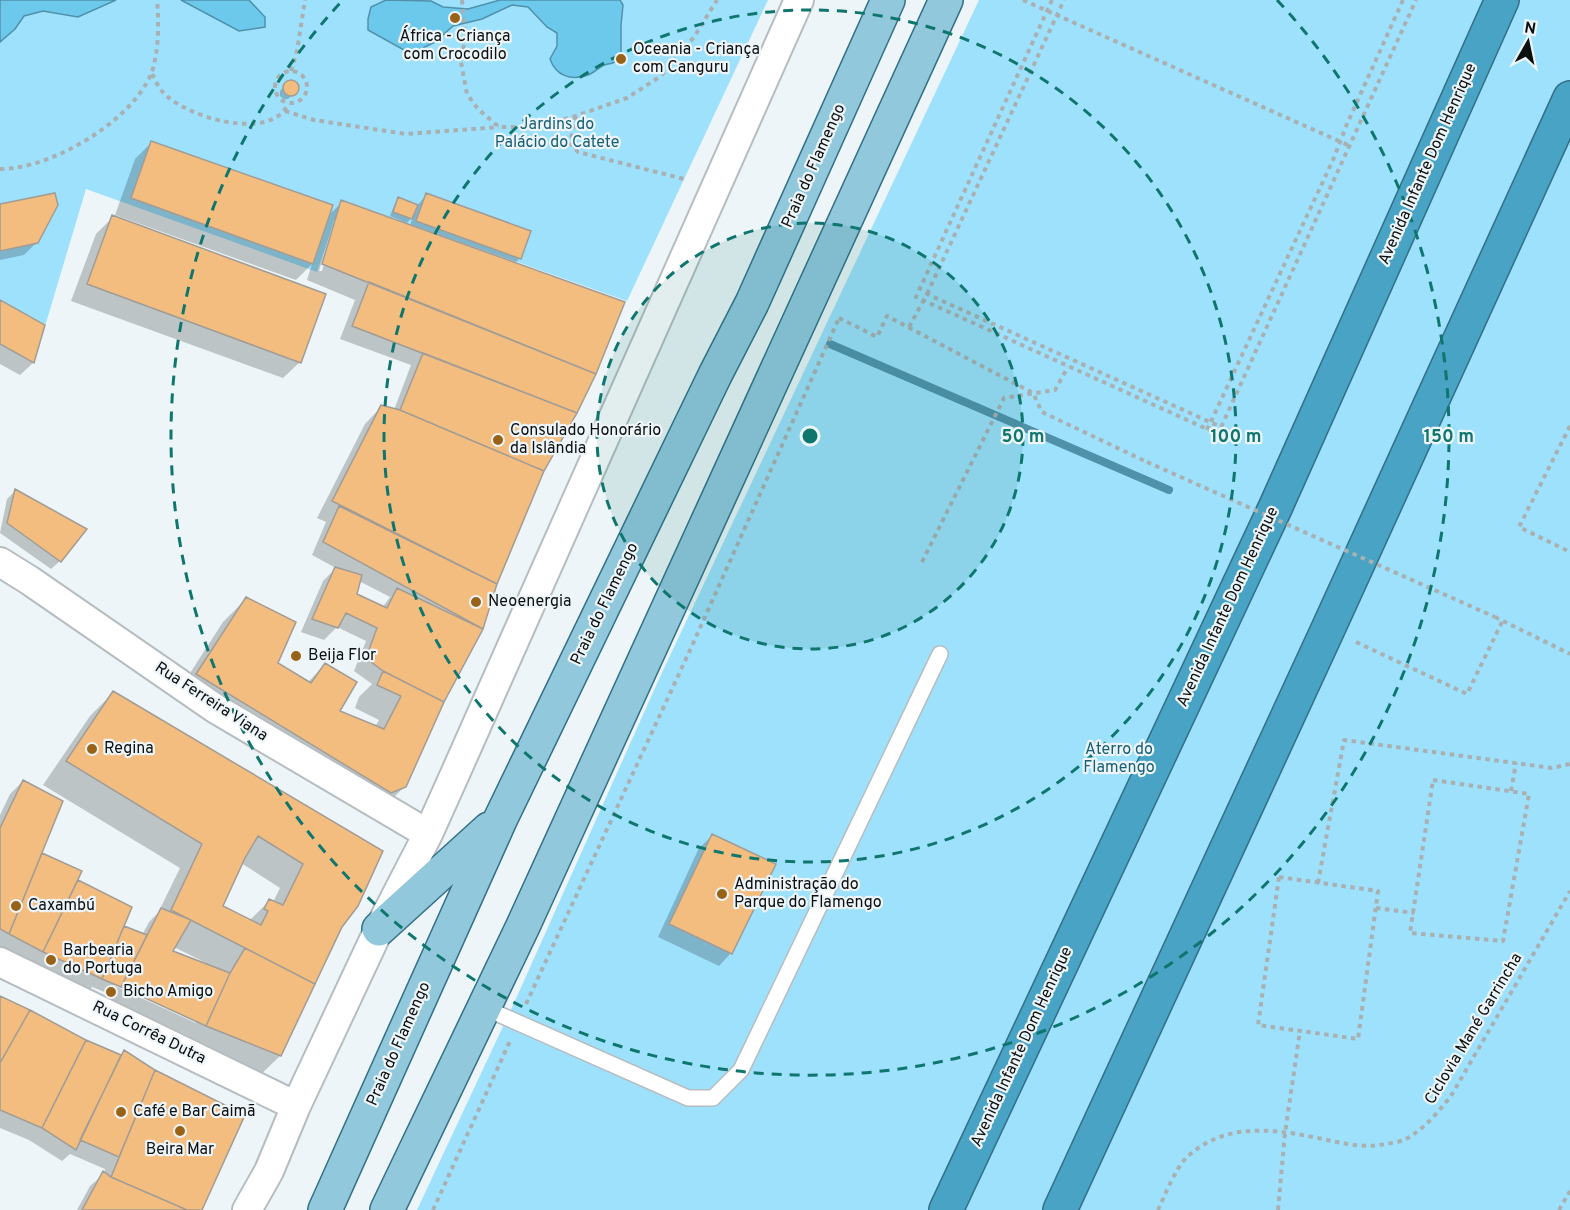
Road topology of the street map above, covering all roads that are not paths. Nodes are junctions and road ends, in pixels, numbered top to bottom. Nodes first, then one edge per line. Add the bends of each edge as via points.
1 (799, 0) edge
2 (888, 0) edge
3 (946, 0) edge
4 (1502, 0) edge
5 (1570, 98) edge
6 (0, 562) edge
7 (940, 654) dead end
8 (500, 820) junction
9 (428, 834) junction
10 (379, 929) junction
11 (0, 962) edge
12 (485, 1008) junction
13 (297, 1106) junction
14 (247, 1210) edge
15 (325, 1210) edge
16 (387, 1210) edge
17 (946, 1210) edge
18 (1060, 1210) edge

1 - 9 street
2 - 8 main road, Praia do Flamengo via 752,303
3 - 12 main road
4 - 17 highway, Avenida Infante Dom Henrique via 1276,506
5 - 18 highway
6 - 9 street, Rua Ferreira Viana via 216,709
7 - 12 lane via 741,1070 713,1098 688,1098
8 - 10 main road
8 - 15 main road, Praia do Flamengo
9 - 10 street
10 - 13 street
11 - 13 street, Rua Corrêa Dutra
12 - 16 main road
13 - 14 street

